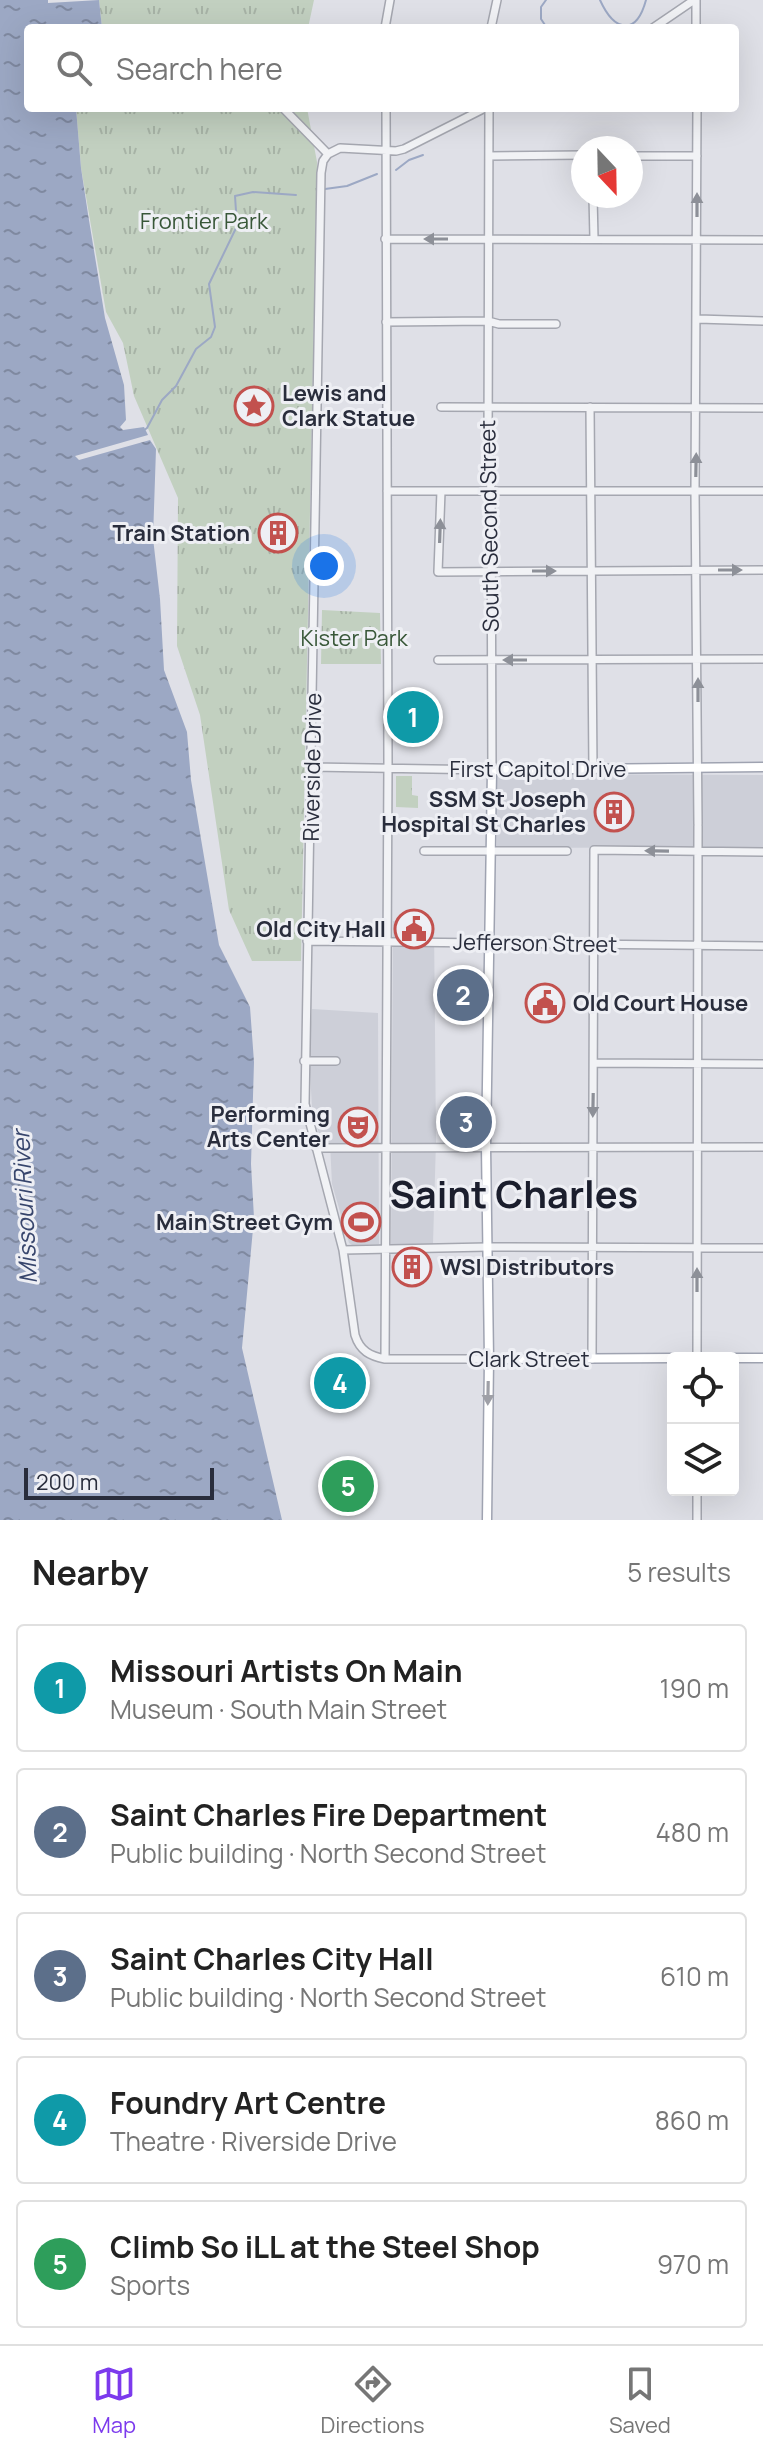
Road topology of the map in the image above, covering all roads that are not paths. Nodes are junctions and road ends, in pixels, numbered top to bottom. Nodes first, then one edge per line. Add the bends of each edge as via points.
1 (390, 0) edge
2 (497, 0) edge
3 (695, 0) edge
4 (386, 24) edge
5 (492, 24) edge
6 (659, 24) edge
7 (696, 24) edge
8 (287, 112) edge
9 (386, 112) edge
10 (479, 112) edge
11 (487, 112) edge
12 (697, 112) edge
13 (386, 151) junction
14 (328, 154) junction
15 (571, 155) edge
16 (489, 156) junction
17 (643, 156) edge
18 (697, 156) junction
19 (593, 208) edge
20 (385, 239) junction
21 (487, 239) junction
22 (594, 239) junction
23 (698, 240) junction
24 (763, 240) edge
25 (698, 319) junction
26 (488, 321) junction
27 (763, 321) edge
28 (386, 322) junction
29 (556, 324) dead end
30 (441, 407) dead end
31 (488, 407) junction
32 (590, 407) junction
33 (696, 408) junction
34 (763, 408) edge
35 (387, 491) junction
36 (441, 491) junction
37 (491, 491) junction
38 (591, 491) junction
39 (695, 491) junction
40 (763, 491) edge
41 (697, 570) junction
42 (763, 570) edge
43 (591, 571) junction
44 (490, 572) junction
45 (698, 659) junction
46 (763, 659) edge
47 (438, 660) dead end
48 (490, 660) junction
49 (592, 660) junction
50 (312, 767) junction
51 (763, 767) edge
52 (698, 768) junction
53 (388, 769) junction
54 (492, 770) junction
55 (593, 770) junction
56 (424, 851) dead end
57 (567, 851) dead end
58 (698, 851) junction
59 (491, 852) junction
60 (763, 852) edge
61 (307, 941) junction
62 (386, 942) junction
63 (490, 943) junction
64 (594, 943) junction
65 (697, 944) junction
66 (763, 946) edge
67 (304, 1061) junction
68 (336, 1061) dead end
69 (594, 1063) junction
70 (696, 1063) junction
71 (763, 1064) edge
72 (384, 1147) junction
73 (486, 1147) junction
74 (592, 1147) junction
75 (696, 1147) junction
76 (763, 1147) edge
77 (316, 1148) junction
78 (487, 1247) junction
79 (384, 1248) junction
80 (592, 1248) junction
81 (763, 1248) edge
82 (697, 1249) junction
83 (343, 1250) junction
84 (697, 1352) edge
85 (667, 1358) edge
86 (739, 1358) edge
87 (763, 1358) edge
88 (385, 1359) junction
89 (489, 1359) junction
90 (592, 1359) junction
91 (697, 1496) edge
92 (487, 1520) edge
93 (697, 1520) edge

1 - 4 street
2 - 5 street
3 - 6 street
3 - 7 street
8 - 14 street
9 - 13 street
10 - 13 street via 411,146
11 - 16 street, South Second Street
12 - 18 street
13 - 14 street via 340,148
13 - 20 street
14 - 50 street, Riverside Drive via 321,173
15 - 16 street
16 - 21 street, South Second Street
17 - 18 street
23 -> 18 street
19 - 22 street
21 -> 20 street
20 - 28 street
21 - 22 street
21 - 26 street, South Second Street
22 - 23 street
23 - 24 street
23 - 25 street
25 - 27 street
25 - 33 street
26 - 28 street
26 - 29 street
26 - 31 street, South Second Street
28 - 35 street
30 - 31 street
31 - 32 street
31 - 37 street, South Second Street
32 - 33 street
32 - 38 street
33 - 34 street
39 -> 33 street
35 - 36 street
35 - 53 street
36 - 37 street
44 -> 36 street via 438,572
37 - 38 street
37 - 44 street, South Second Street
38 - 39 street
38 - 43 street
39 - 40 street
39 - 41 street
41 -> 42 street
41 - 43 street
41 - 45 street
44 -> 43 street
43 - 49 street
44 - 48 street, South Second Street
45 - 46 street
45 - 49 street
52 -> 45 street
47 - 48 street
49 -> 48 street
48 - 54 street, South Second Street
49 - 55 street
50 - 53 street, First Capitol Drive
50 - 61 street, Riverside Drive
51 - 52 main road, First Capitol Drive
52 - 55 main road, First Capitol Drive
52 - 58 street
53 - 54 street, First Capitol Drive
53 - 62 street
54 - 55 main road, First Capitol Drive
54 - 59 main road, South Second Street
56 - 59 street
57 - 59 street
58 - 60 street
58 -> 64 street via 594,850
58 - 65 street
59 - 63 main road, South Second Street
61 - 62 street, Jefferson Street
61 - 67 street, Riverside Drive
62 - 63 street, Jefferson Street
62 - 72 street
63 - 64 street, Jefferson Street
63 - 73 main road, South Second Street
64 - 65 street, Jefferson Street
64 - 69 street
65 - 66 street, Jefferson Street
65 - 70 street
67 - 68 street
67 - 77 street, Riverside Drive via 305,1104
69 - 70 street
69 -> 74 street
70 - 71 street
70 - 75 street
72 - 73 street
72 - 77 street
72 - 79 street
73 - 74 street
73 - 78 main road, South Second Street
74 - 75 street
74 - 80 street
75 - 76 street
75 - 82 street
77 - 83 street, Riverside Drive
78 - 79 street
78 - 80 street
78 - 89 main road, South Second Street
79 - 83 street
79 - 88 street
80 - 82 street
80 - 90 street
81 - 82 street
84 -> 82 street
83 - 88 street, Riverside Drive via 357,1342 366,1353
85 - 90 main road, Clark Street
86 - 87 main road
88 - 89 street, Clark Street
89 - 90 main road, Clark Street
89 -> 92 main road, South Second Street
91 - 93 street

